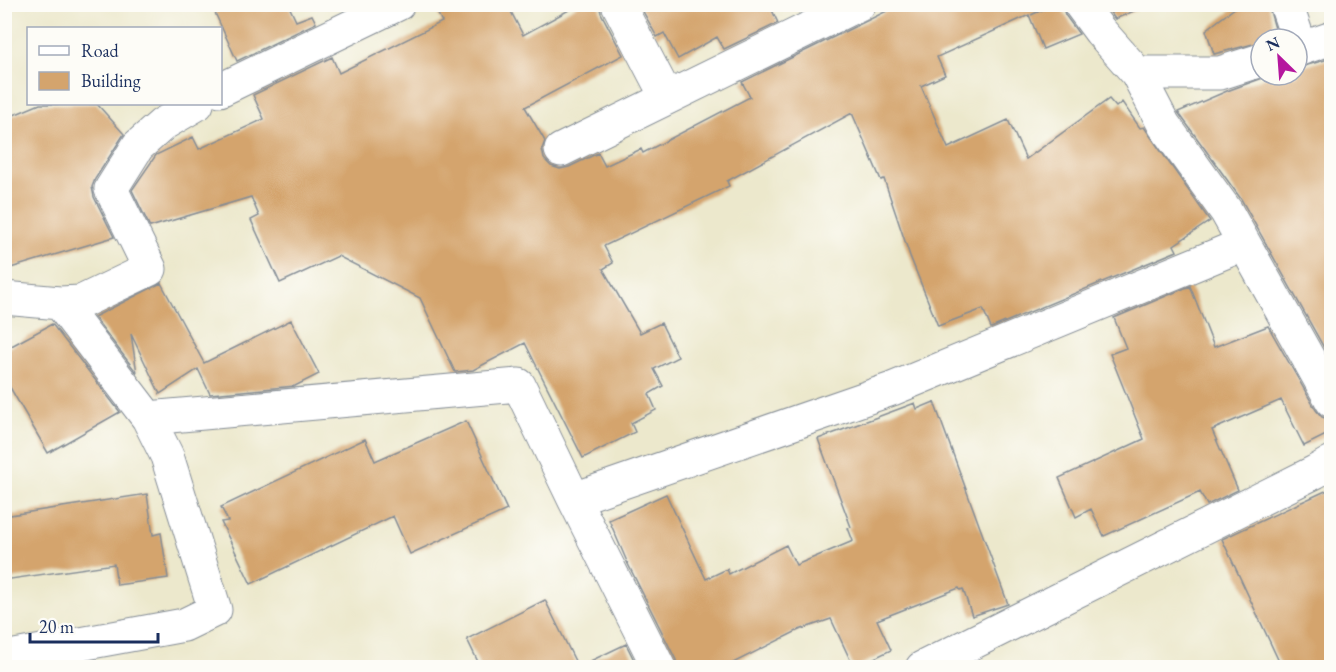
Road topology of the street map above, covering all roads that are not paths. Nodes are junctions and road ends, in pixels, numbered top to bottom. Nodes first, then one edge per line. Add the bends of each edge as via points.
1 (398, 4) edge
2 (618, 4) edge
3 (859, 4) edge
4 (1080, 4) edge
5 (1286, 4) edge
6 (1293, 27) edge
7 (1332, 39) edge
8 (1309, 46) edge
9 (1249, 64) edge
10 (1137, 73) junction
11 (222, 89) edge
12 (666, 98) junction
13 (195, 105) edge
14 (561, 150) dead end
15 (1244, 244) junction
16 (4, 298) edge
17 (60, 303) junction
18 (1332, 401) edge
19 (148, 418) junction
20 (1332, 462) edge
21 (574, 500) junction
22 (4, 658) edge
23 (659, 668) edge
24 (922, 668) edge

1 - 11 street
2 - 12 street
3 - 12 street
4 - 10 street
5 - 6 street
7 - 8 street
9 - 10 street via 1220,73
10 - 15 street via 1164,124 1226,211
12 - 14 street
13 - 17 street via 163,124 138,146 111,189 150,269 81,302
15 - 18 street
15 - 21 street via 892,389
16 - 17 street
17 - 19 street
19 - 21 street via 519,385
19 - 22 street via 167,456 215,610 184,624
20 - 24 street
21 - 23 street

